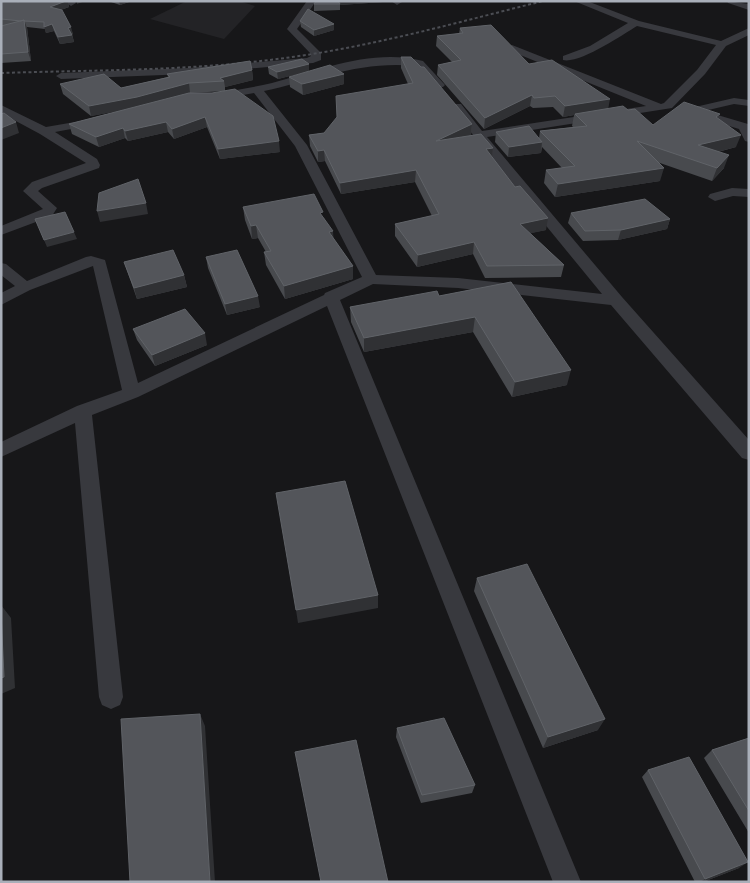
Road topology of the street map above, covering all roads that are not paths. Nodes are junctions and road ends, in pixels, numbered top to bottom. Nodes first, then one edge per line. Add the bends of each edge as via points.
1 (312, 1) edge
2 (578, 1) edge
3 (732, 1) edge
4 (749, 7) edge
5 (636, 22) junction
6 (749, 31) edge
7 (722, 44) junction
8 (512, 48) edge
9 (567, 58) dead end
10 (61, 76) dead end
11 (257, 90) junction
12 (206, 98) edge
13 (749, 104) edge
14 (663, 106) junction
15 (1, 108) edge
16 (699, 109) edge
17 (112, 117) edge
18 (44, 131) junction
19 (479, 135) junction
20 (749, 138) edge
21 (749, 193) edge
22 (715, 197) dead end
23 (1, 231) edge
24 (1, 267) edge
25 (371, 279) junction
26 (25, 287) junction
27 (331, 296) junction
28 (1, 300) edge
29 (616, 301) junction
30 (132, 393) junction
31 (83, 411) junction
32 (1, 450) edge
33 (749, 454) edge
34 (111, 697) dead end
35 (567, 882) edge

1 - 10 street via 292,29 316,53 317,58 309,61 189,71
2 - 5 street
3 - 4 street
5 - 7 street
5 - 9 street via 594,48
6 - 7 street
7 - 14 street via 701,72
8 - 14 street
11 - 12 street
11 - 19 street via 357,62 419,63
11 - 25 street via 301,146
13 - 16 street via 734,101
14 - 19 street
14 - 20 street via 744,127
15 - 18 street
17 - 18 street
18 - 23 street via 94,165 37,185 30,191 48,204 47,213
19 - 29 street
21 - 22 street via 732,192
24 - 26 street
25 - 27 street
25 - 29 street via 458,283
26 - 28 street
26 - 30 street via 91,260 100,263
27 - 30 street
27 - 35 street
29 - 33 street
30 - 31 street
31 - 32 street
31 - 34 street

